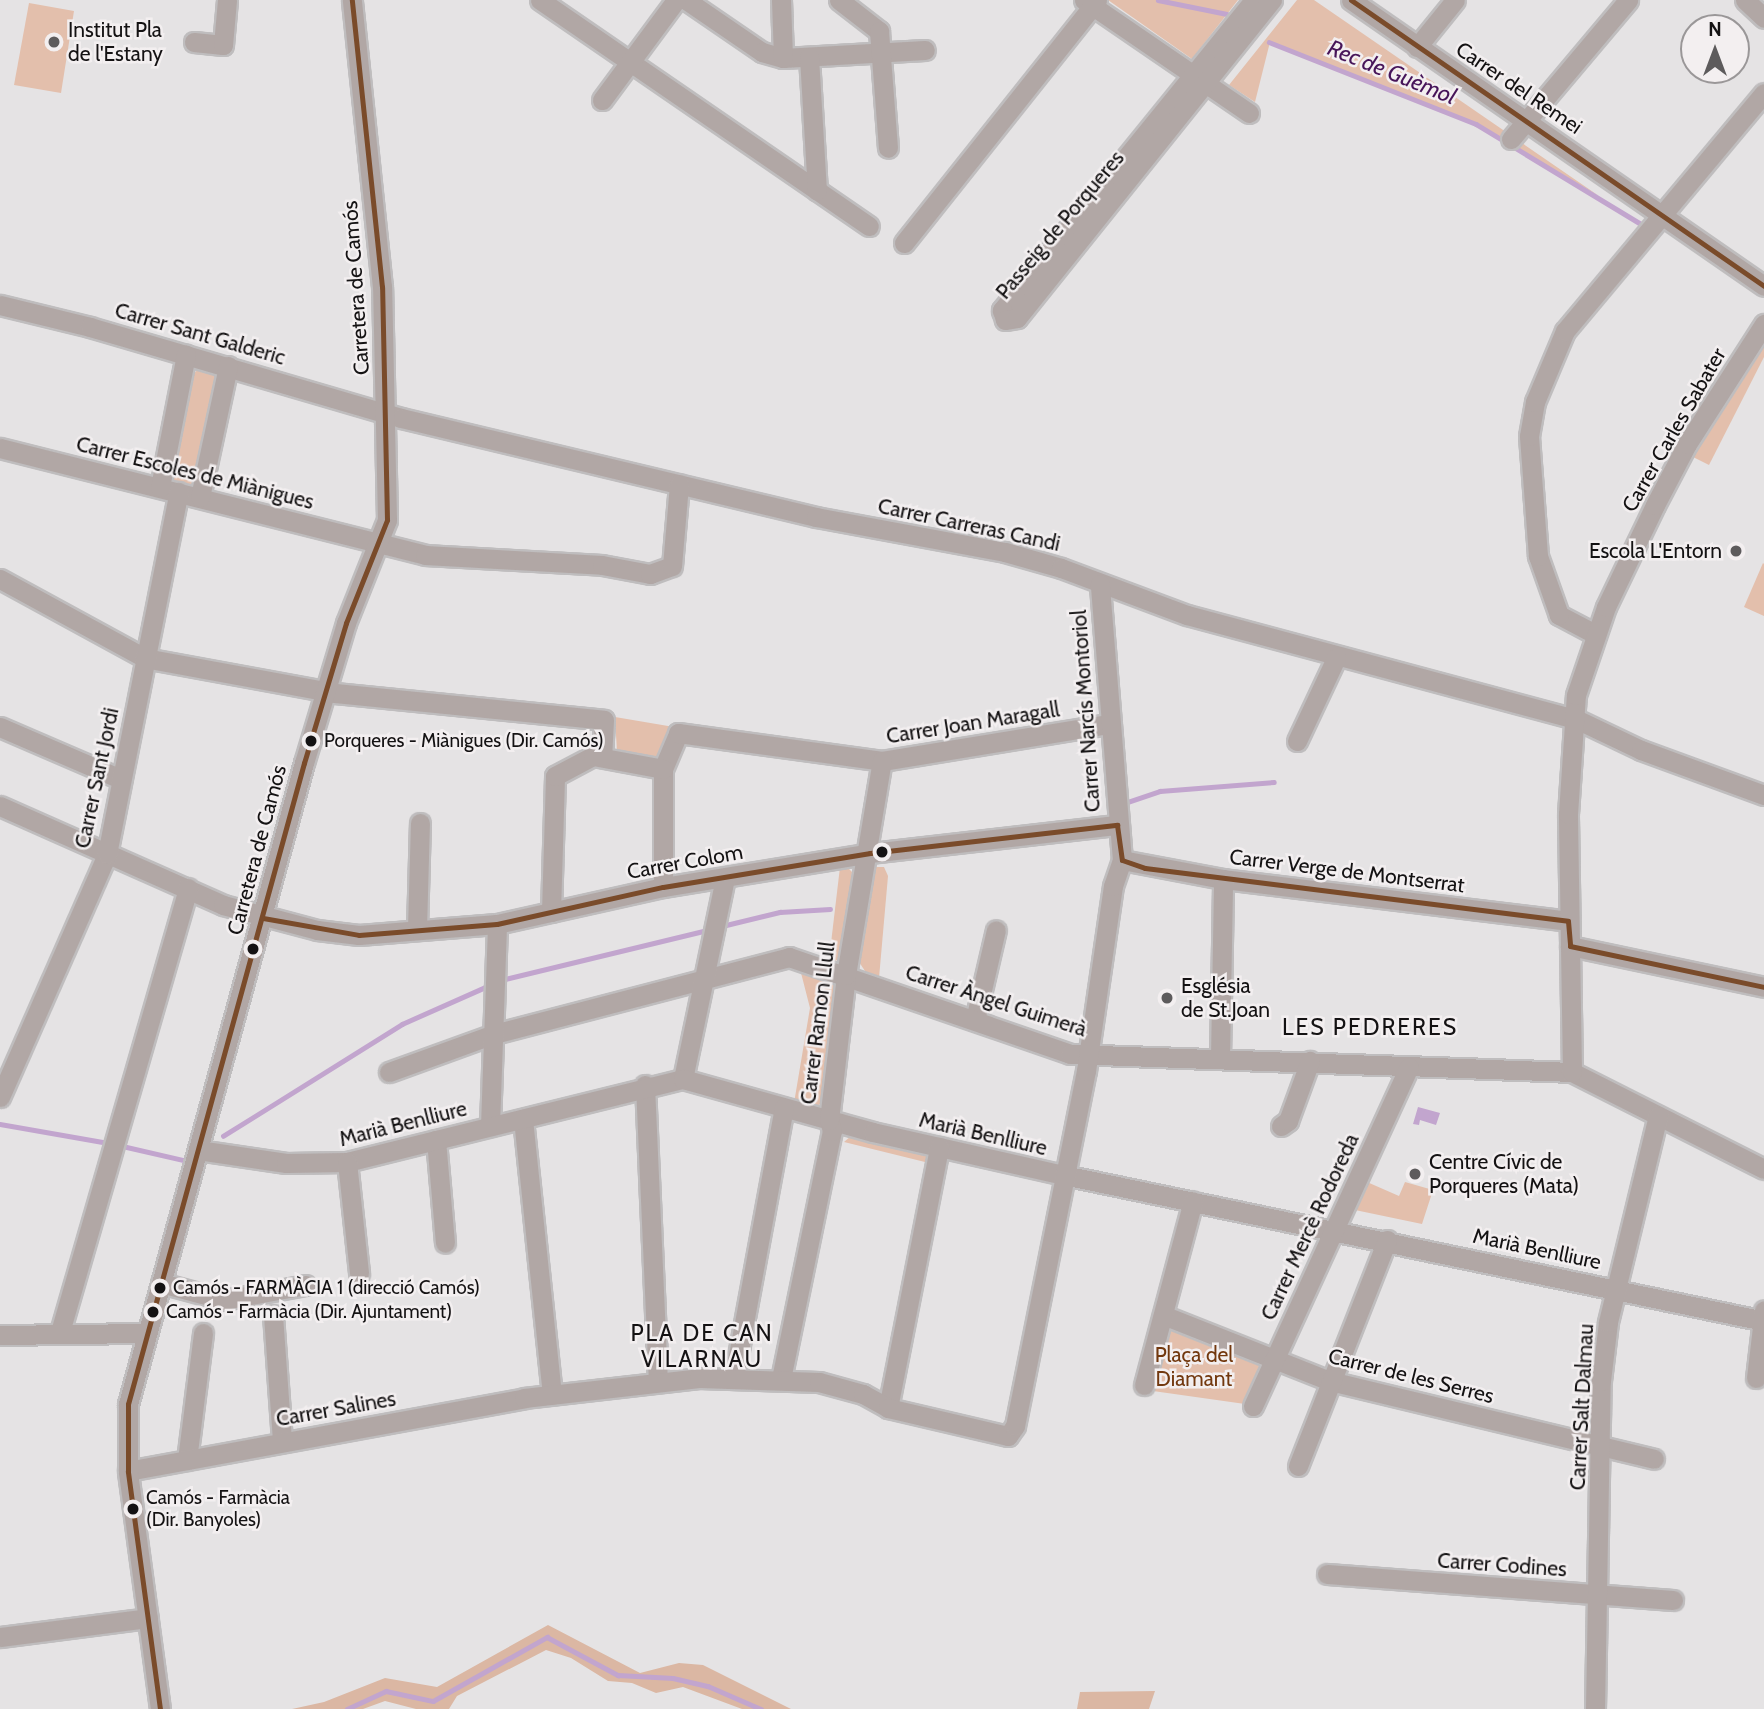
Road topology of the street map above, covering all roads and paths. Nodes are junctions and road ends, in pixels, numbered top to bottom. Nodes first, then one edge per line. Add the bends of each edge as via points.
1 (226, 0) edge
2 (352, 0) edge
3 (540, 0) edge
4 (676, 0) edge
5 (686, 0) edge
6 (781, 0) edge
7 (839, 0) edge
8 (1254, 0) edge
9 (1272, 0) edge
10 (1351, 0) edge
11 (1455, 0) edge
12 (1628, 0) edge
13 (1745, 0) edge
14 (1091, 2) edge
15 (1764, 18) edge
16 (194, 42) dead end
17 (1417, 47) junction
18 (925, 50) dead end
19 (882, 52) junction
20 (808, 57) junction
21 (783, 58) junction
22 (631, 63) junction
23 (1199, 80) junction
24 (1764, 93) edge
25 (602, 100) dead end
26 (1249, 113) dead end
27 (1528, 120) junction
28 (1511, 139) dead end
29 (888, 148) dead end
30 (817, 191) junction
31 (1660, 215) junction
32 (869, 226) dead end
33 (904, 243) dead end
34 (1764, 286) edge
35 (0, 305) edge
36 (1764, 324) edge
37 (186, 355) junction
38 (228, 366) junction
39 (386, 411) junction
40 (0, 448) edge
41 (679, 484) junction
42 (170, 490) junction
43 (200, 497) junction
44 (380, 544) junction
45 (0, 579) edge
46 (1100, 584) junction
47 (1595, 634) junction
48 (145, 658) junction
49 (1336, 658) junction
50 (325, 691) junction
51 (1576, 719) junction
52 (1109, 724) junction
53 (0, 727) edge
54 (1297, 741) dead end
55 (602, 757) junction
56 (882, 761) junction
57 (663, 769) junction
58 (121, 779) junction
59 (1764, 795) edge
60 (0, 806) edge
61 (420, 823) dead end
62 (1117, 825) junction
63 (107, 853) junction
64 (870, 853) junction
65 (1122, 860) junction
66 (725, 878) junction
67 (1223, 879) junction
68 (663, 887) junction
69 (188, 888) junction
70 (551, 912) junction
71 (263, 918) junction
72 (1568, 920) junction
73 (497, 924) junction
74 (418, 929) junction
75 (996, 930) dead end
76 (1570, 946) junction
77 (846, 975) junction
78 (704, 977) junction
79 (1764, 987) edge
80 (975, 1020) junction
81 (494, 1034) junction
82 (1088, 1055) junction
83 (1220, 1058) junction
84 (1310, 1061) junction
85 (1409, 1067) junction
86 (389, 1072) dead end
87 (1572, 1072) junction
88 (683, 1079) junction
89 (645, 1085) junction
90 (0, 1097) edge
91 (784, 1108) junction
92 (1658, 1116) junction
93 (523, 1119) junction
94 (829, 1121) junction
95 (491, 1126) junction
96 (1281, 1126) dead end
97 (436, 1140) junction
98 (939, 1147) junction
99 (198, 1150) junction
100 (347, 1162) junction
101 (1764, 1169) edge
102 (1064, 1175) junction
103 (1193, 1201) junction
104 (1334, 1228) junction
105 (1387, 1240) junction
106 (445, 1243) dead end
107 (359, 1273) dead end
108 (161, 1283) junction
109 (306, 1285) dead end
110 (1615, 1289) junction
111 (273, 1315) dead end
112 (1163, 1315) junction
113 (1763, 1317) edge
114 (60, 1332) junction
115 (146, 1332) junction
116 (203, 1333) dead end
117 (0, 1335) edge
118 (1275, 1359) junction
119 (734, 1377) junction
120 (1756, 1378) dead end
121 (781, 1379) junction
122 (1330, 1381) junction
123 (658, 1382) junction
124 (1144, 1385) dead end
125 (552, 1394) junction
126 (1253, 1406) dead end
127 (888, 1408) junction
128 (282, 1441) junction
129 (1600, 1446) junction
130 (1654, 1459) dead end
131 (187, 1460) junction
132 (1298, 1466) dead end
133 (128, 1471) junction
134 (1326, 1574) dead end
135 (1599, 1595) junction
136 (1673, 1600) dead end
137 (148, 1618) junction
138 (0, 1637) edge
139 (160, 1709) edge
140 (1595, 1709) edge

1 - 16 street via 223,45
2 - 39 street, Carretera de Camós via 382,287
3 - 22 street
4 - 22 street
5 - 21 street via 762,52
6 - 21 street
7 - 19 street via 879,31
8 - 23 street, Passeig de Porqueres
9 - 23 street, Passeig de Porqueres
10 - 17 street, Carrer del Remei
11 - 17 street
12 - 27 street
13 - 15 street
14 - 23 street
14 - 33 street
17 - 27 street, Carrer del Remei
18 - 19 street
19 - 20 street
19 - 29 street
20 - 21 street
20 - 30 street
22 - 25 street
22 - 30 street
23 - 23 street, Passeig de Porqueres via 1002,310 1004,320 1017,318
23 - 26 street
24 - 31 street
27 - 28 street
27 - 31 street, Carrer del Remei
30 - 32 street
31 - 34 street, Carrer del Remei
31 - 47 street via 1565,331 1535,402 1529,436 1538,556 1559,615
35 - 37 street, Carrer Sant Galderic
36 - 47 street, Carrer Carles Sabater via 1674,469
37 - 38 street, Carrer Sant Galderic
37 - 42 street, Carrer Sant Jordi
38 - 39 street, Carrer Sant Galderic
38 - 43 street
39 - 41 street, Carrer Carreras Candi
39 - 44 street, Carretera de Camós via 387,520
40 - 42 street, Carrer Escoles de Miànigues
41 - 44 street, Carrer Escoles de Miànigues via 668,570 650,574 602,565 425,555
41 - 46 street, Carrer Carreras Candi via 817,517 1005,552
42 - 43 street, Carrer Escoles de Miànigues
42 - 48 street, Carrer Sant Jordi
43 - 44 street, Carrer Escoles de Miànigues
44 - 50 street, Carretera de Camós via 346,623
45 - 48 street
46 - 49 street, Carrer Carreras Candi
46 - 52 street, Carrer Narcís Montoriol
47 - 51 street, Carrer Carles Sabater via 1576,695
48 - 50 street
48 - 58 street, Carrer Sant Jordi
49 - 51 street, Carrer Carreras Candi
49 - 54 street
50 - 55 street via 604,720
50 - 71 street, Carretera de Camós
51 - 59 street, Carrer Carreras Candi via 1641,750
51 - 72 street, Carrer Carles Sabater via 1569,770
52 - 56 street, Carrer Joan Maragall
52 - 62 street, Carrer Narcís Montoriol
53 - 58 street
55 - 57 street
55 - 70 street via 593,756 555,776
56 - 57 street, Carrer Joan Maragall via 678,733
56 - 64 street, Carrer Ramon Llull
57 - 68 street
58 - 63 street, Carrer Sant Jordi
60 - 63 street, Carrer Colom
61 - 74 street
62 - 64 street, Carrer Colom
62 - 65 street, Carrer Narcís Montoriol
63 - 69 street, Carrer Colom
63 - 90 street, Carrer Sant Jordi
64 - 66 street, Carrer Colom
64 - 77 street, Carrer Ramon Llull via 861,868
65 - 67 street, Carrer Verge de Montserrat via 1145,868
65 - 82 street, Carrer Narcís Montoriol via 1113,886
66 - 68 street, Carrer Colom
66 - 78 street
67 - 72 street, Carrer Verge de Montserrat
67 - 83 street
68 - 70 street, Carrer Colom
69 - 71 street, Carrer Colom
69 - 114 street
70 - 73 street, Carrer Colom
71 - 74 street, Carrer Colom via 359,935
71 - 99 street, Carretera de Camós
72 - 76 street, Carrer Carles Sabater
73 - 74 street, Carrer Colom
73 - 81 street
75 - 80 street
76 - 79 street
76 - 87 street, Carrer Carles Sabater
77 - 78 street, Carrer Àngel Guimerà via 789,957
77 - 80 street, Carrer Àngel Guimerà
77 - 94 street, Carrer Ramon Llull
78 - 81 street, Carrer Àngel Guimerà
78 - 88 street
80 - 82 street, Carrer Àngel Guimerà via 1070,1054
81 - 86 street, Carrer Àngel Guimerà
81 - 95 street
82 - 83 street, Carrer Àngel Guimerà
82 - 102 street, Carrer Narcís Montoriol
83 - 84 street, Carrer Àngel Guimerà
84 - 85 street, Carrer Àngel Guimerà
84 - 96 street via 1288,1121
85 - 87 street, Carrer Àngel Guimerà
85 - 104 street, Carrer Mercè Rodoreda
87 - 92 street, Carrer Àngel Guimerà
88 - 89 street, Marià Benlliure
88 - 91 street, Marià Benlliure
89 - 93 street, Marià Benlliure
89 - 123 street
91 - 94 street, Marià Benlliure
91 - 119 street
92 - 101 street, Carrer Àngel Guimerà
92 - 110 street, Carrer Salt Dalmau
93 - 95 street, Marià Benlliure
93 - 125 street
94 - 98 street, Marià Benlliure
94 - 121 street, Carrer Ramon Llull via 832,1131
95 - 97 street, Marià Benlliure
97 - 100 street, Marià Benlliure
97 - 106 street
98 - 102 street, Marià Benlliure
98 - 127 street
99 - 100 street, Marià Benlliure via 286,1163
99 - 108 street, Carretera de Camós
100 - 107 street
102 - 103 street, Marià Benlliure
102 - 127 street, Carrer Narcís Montoriol via 1015,1426 1008,1436
103 - 104 street, Marià Benlliure
103 - 112 street
104 - 105 street, Marià Benlliure
104 - 118 street, Carrer Mercè Rodoreda
105 - 110 street, Marià Benlliure
105 - 122 street
108 - 109 street via 224,1300
108 - 115 street, Carretera de Camós
110 - 113 street, Marià Benlliure
110 - 129 street, Carrer Salt Dalmau via 1601,1381
111 - 128 street
112 - 118 street, Carrer de les Serres
112 - 124 street
113 - 120 street
114 - 115 street
114 - 117 street
115 - 133 street, Carretera de Camós via 128,1405
116 - 131 street
118 - 122 street, Carrer de les Serres
118 - 126 street, Carrer Mercè Rodoreda
119 - 121 street, Carrer Salines
119 - 123 street, Carrer Salines
121 - 127 street, Carrer Salines via 819,1382 863,1394
122 - 129 street, Carrer de les Serres
122 - 132 street
123 - 125 street, Carrer Salines
125 - 128 street, Carrer Salines
128 - 131 street, Carrer Salines
129 - 130 street, Carrer de les Serres
129 - 135 street, Carrer Salt Dalmau
131 - 133 street, Carrer Salines
133 - 137 street, Carretera de Camós
134 - 135 street, Carrer Codines
135 - 136 street, Carrer Codines
135 - 140 street, Carrer Salt Dalmau
137 - 138 street
137 - 139 street, Carretera de Camós

